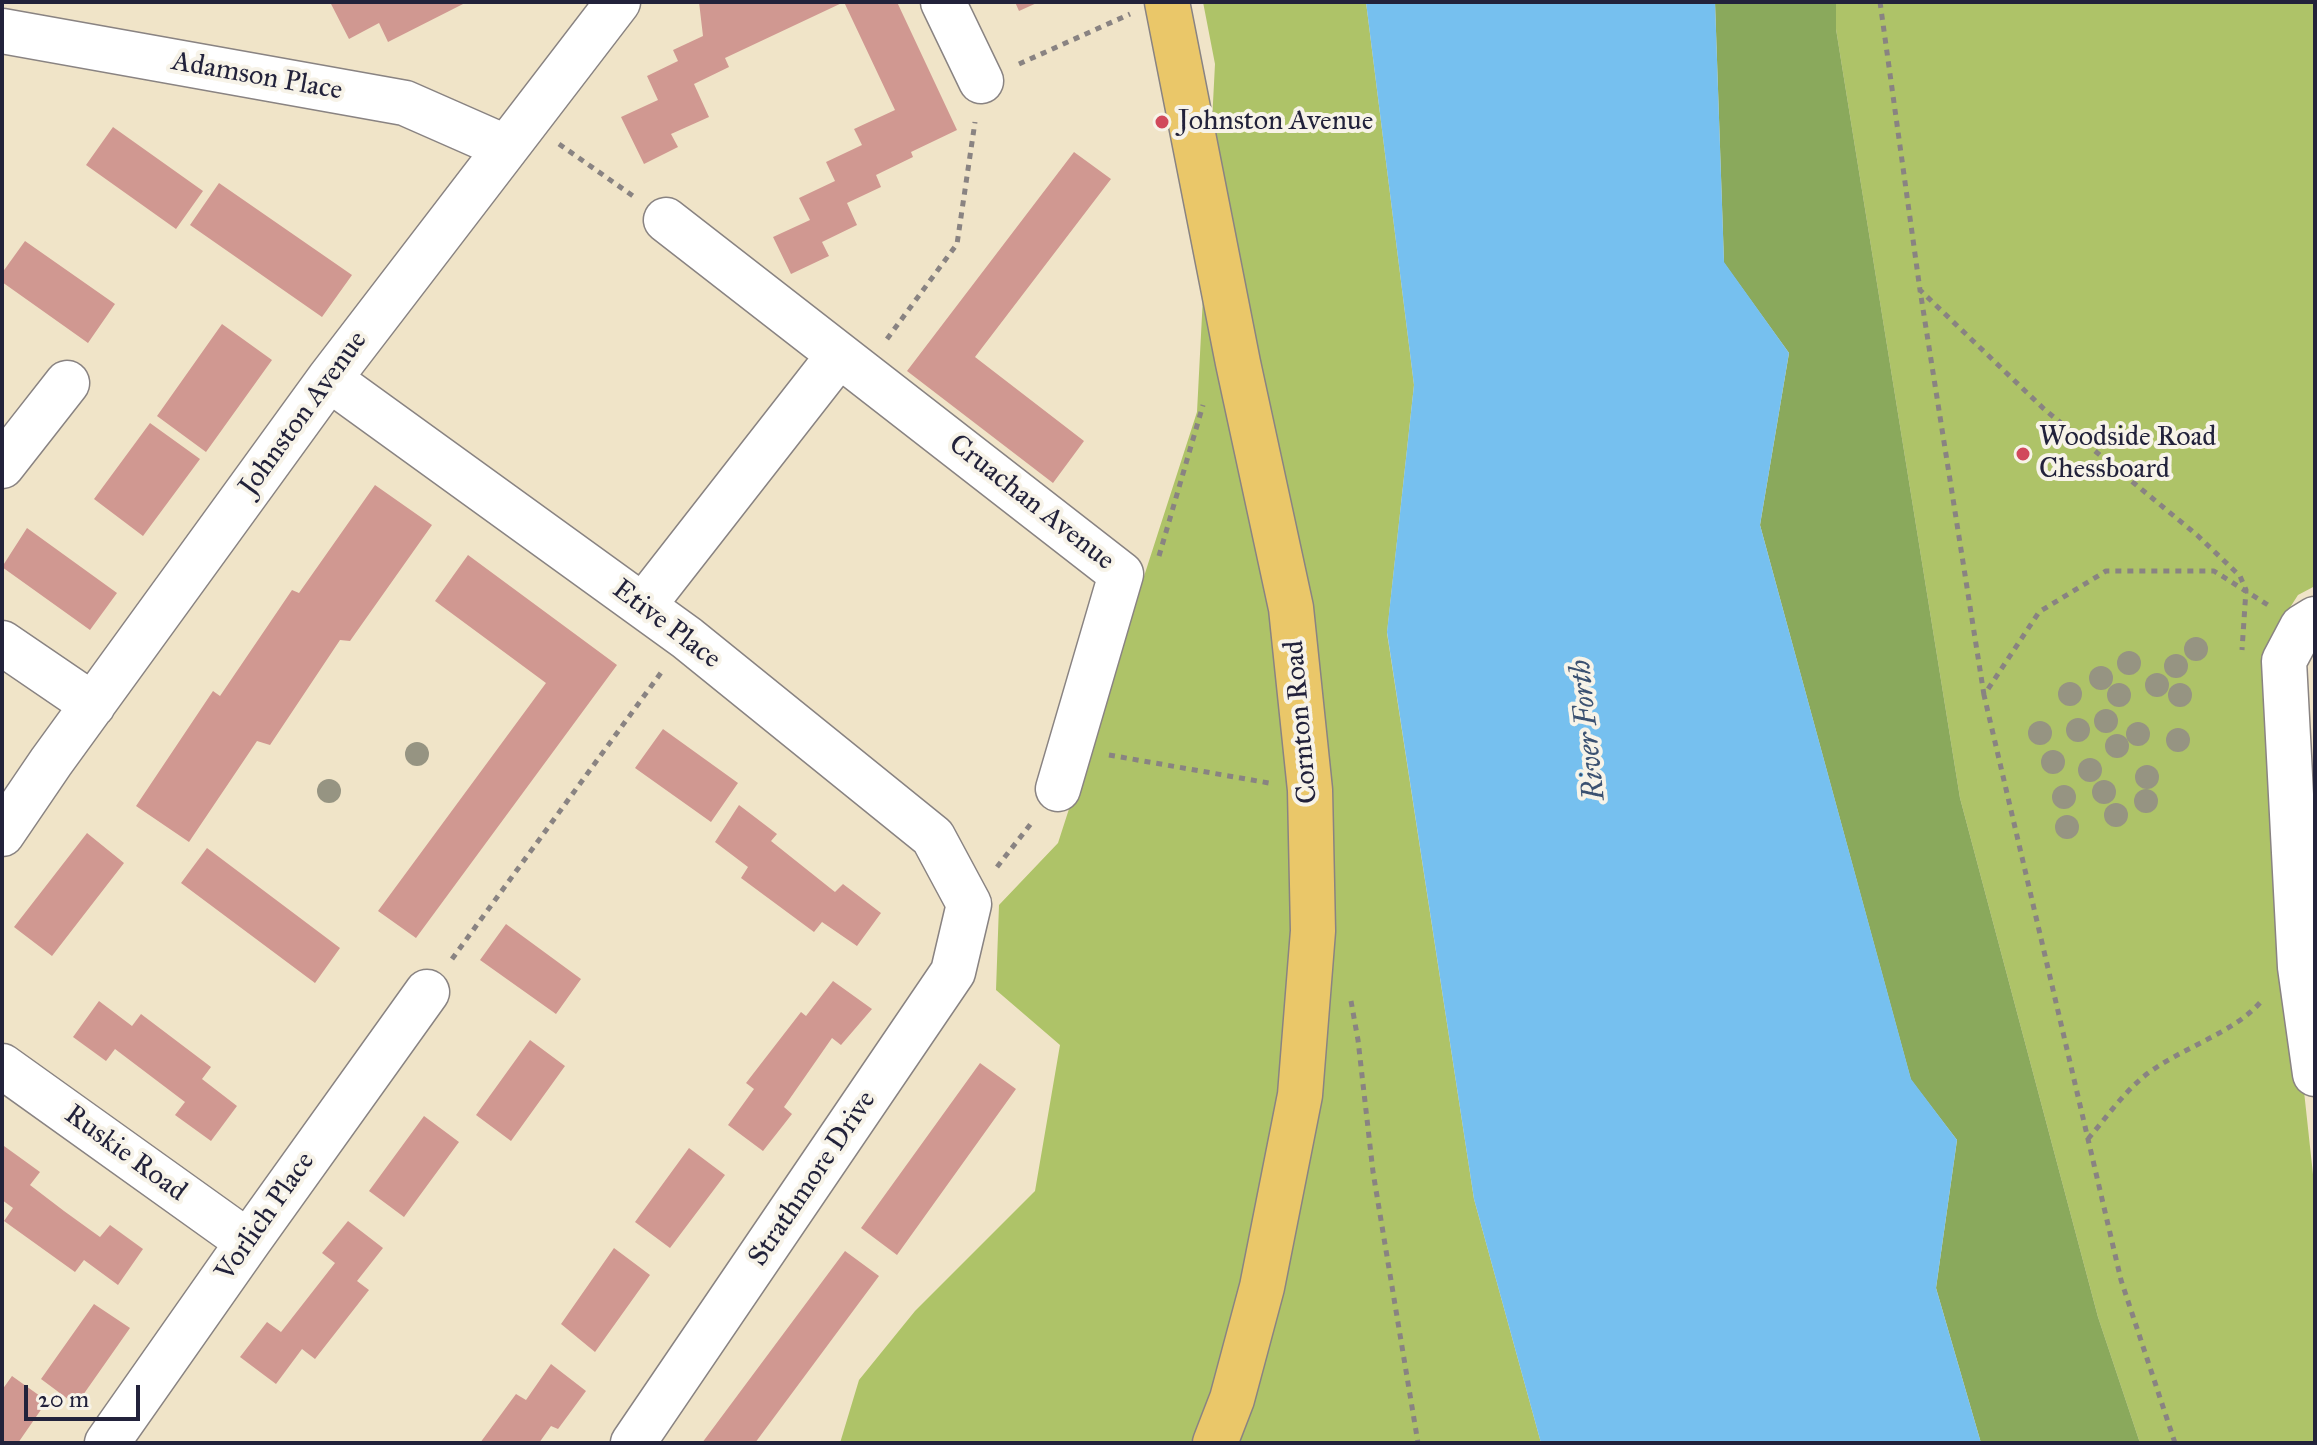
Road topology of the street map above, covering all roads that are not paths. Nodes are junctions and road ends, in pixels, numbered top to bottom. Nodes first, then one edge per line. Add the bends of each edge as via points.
1 (618, 2) edge
2 (943, 2) edge
3 (1152, 7) edge
4 (2, 31) edge
5 (981, 81) road end
6 (515, 134) junction
7 (666, 220) road end
8 (851, 364) junction
9 (329, 379) junction
10 (67, 383) dead end
11 (2, 466) edge
12 (643, 606) junction
13 (2301, 636) edge
14 (2, 643) edge
15 (93, 705) junction
16 (1058, 789) road end
17 (2, 834) edge
18 (969, 904) joint
19 (427, 992) road end
20 (2, 1066) edge
21 (2315, 1074) edge
22 (248, 1242) junction
23 (107, 1443) edge
24 (633, 1443) edge
25 (1215, 1443) edge

1 - 6 street, Johnston Avenue
2 - 5 street
3 - 25 main road, Cornton Road via 1291,608 1309,781 1313,931 1300,1095 1262,1287
4 - 6 street, Adamson Place via 405,103
6 - 9 street, Johnston Avenue
7 - 8 street, Cruachan Avenue
8 - 12 street
8 - 16 street, Cruachan Avenue via 1121,574
9 - 12 street, Etive Place
9 - 15 street, Johnston Avenue
10 - 11 street
12 - 18 street, Etive Place via 933,837
13 - 21 street via 2300,967
14 - 15 street
15 - 17 street, Johnston Avenue
18 - 24 street, Strathmore Drive via 953,972
19 - 22 street, Vorlich Place
20 - 22 street, Ruskie Road
22 - 23 street, Vorlich Place

